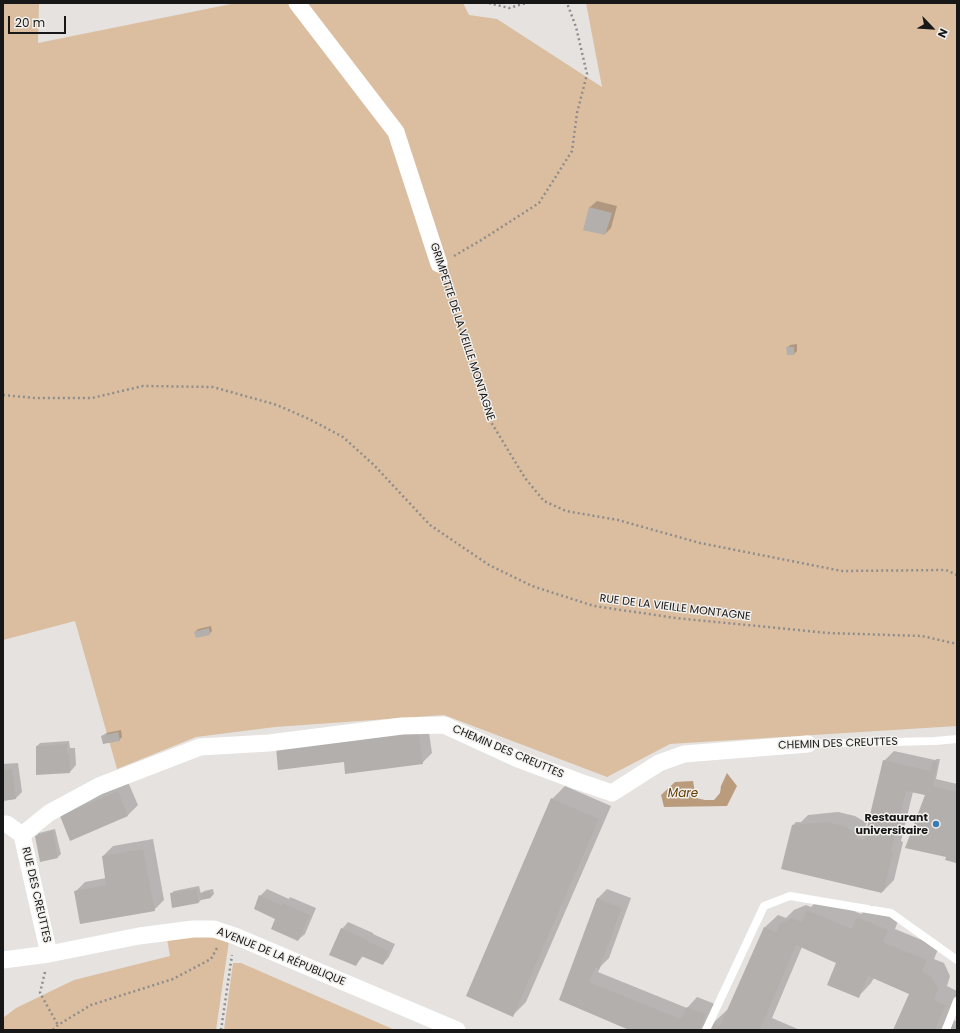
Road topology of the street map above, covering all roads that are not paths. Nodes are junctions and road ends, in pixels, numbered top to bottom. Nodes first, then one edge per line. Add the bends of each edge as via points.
1 (297, 3) edge
2 (439, 264) road end
3 (957, 739) edge
4 (808, 744) joint
5 (3, 824) edge
6 (22, 835) junction
7 (49, 954) junction
8 (957, 960) edge
9 (4, 965) edge
10 (957, 1001) edge
11 (457, 1030) edge
12 (706, 1030) edge
13 (946, 1030) edge

1 - 2 street, GRIMPETTE DE LA VEILLE MONTAGNE via 396,132
3 - 4 lane, CHEMIN DES CREUTTES
4 - 6 street, CHEMIN DES CREUTTES via 684,754 659,762 612,792 518,759 444,725 402,726 269,743 200,747 99,786 49,813
5 - 6 street, RUE DES CREUTTES via 7,824
6 - 7 street, RUE DES CREUTTES
7 - 9 street, AVENUE DE LA RÉPUBLIQUE
7 - 11 street, AVENUE DE LA RÉPUBLIQUE via 139,936 214,929
8 - 12 lane via 891,913 790,896 764,906
10 - 13 lane

